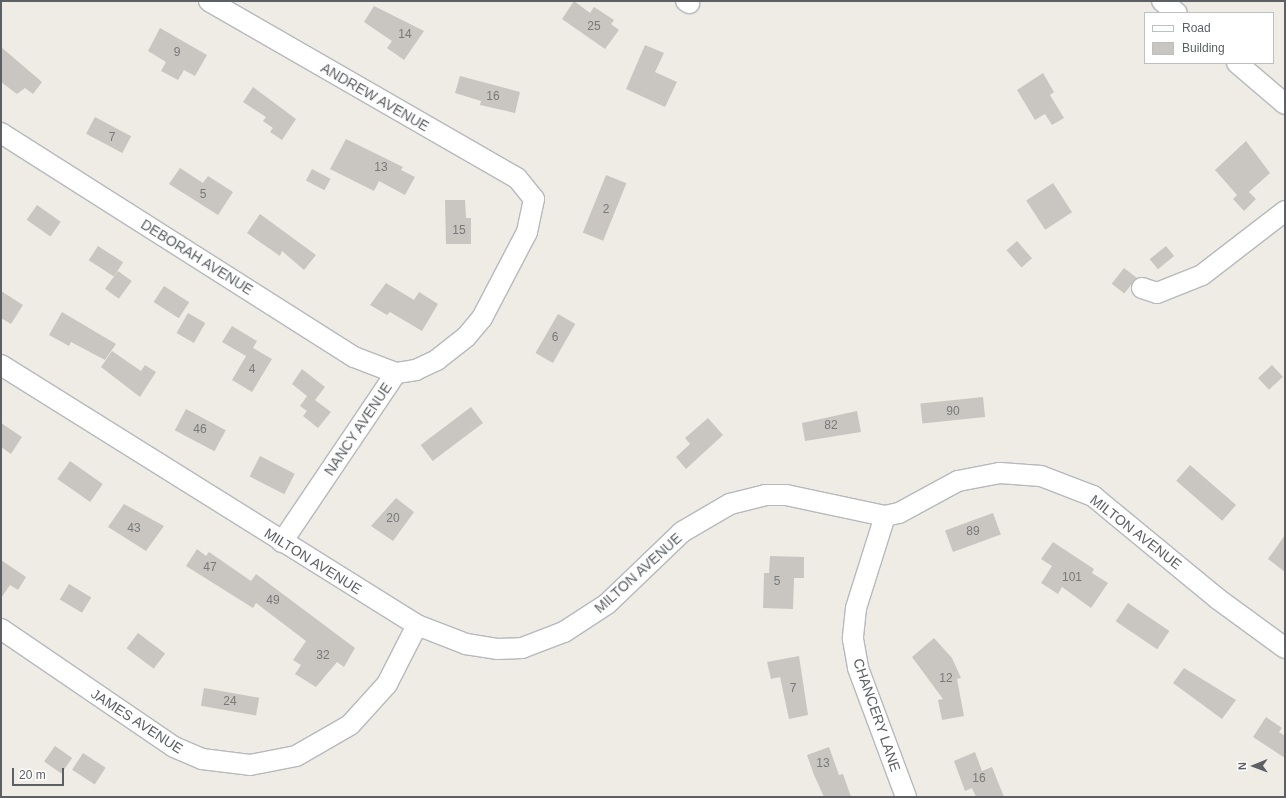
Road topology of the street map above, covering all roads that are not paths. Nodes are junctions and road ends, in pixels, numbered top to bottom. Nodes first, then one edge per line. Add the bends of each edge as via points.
1 (209, 1) edge
2 (1162, 1) edge
3 (1176, 12) edge
4 (1238, 64) edge
5 (1283, 99) edge
6 (1, 133) edge
7 (534, 199) joint
8 (1285, 211) edge
9 (1142, 288) dead end
10 (1, 365) edge
11 (396, 374) junction
12 (885, 516) junction
13 (282, 542) junction
14 (417, 625) junction
15 (1, 629) edge
16 (1285, 648) edge
17 (906, 797) edge

1 - 7 street, ANDREW AVENUE via 517,178
2 - 3 street
4 - 5 street
6 - 11 street, DEBORAH AVENUE via 354,357
7 - 11 street, NANCY AVENUE via 527,232 482,318 466,337 437,360 416,370
8 - 9 street via 1202,275 1157,293
10 - 13 street, MILTON AVENUE
11 - 13 street, NANCY AVENUE
12 - 14 street, MILTON AVENUE via 814,498 765,495 744,500 698,520 658,552 607,604 546,641 522,648 497,649 466,644
12 - 16 street, MILTON AVENUE via 899,513 958,481 978,476 1021,473 1058,481 1105,505 1218,599
12 - 17 street, CHANCERY LANE via 856,608 853,639 858,668
13 - 14 street, MILTON AVENUE
14 - 15 street, JAMES AVENUE via 386,684 350,725 296,756 250,765 208,760 174,748

